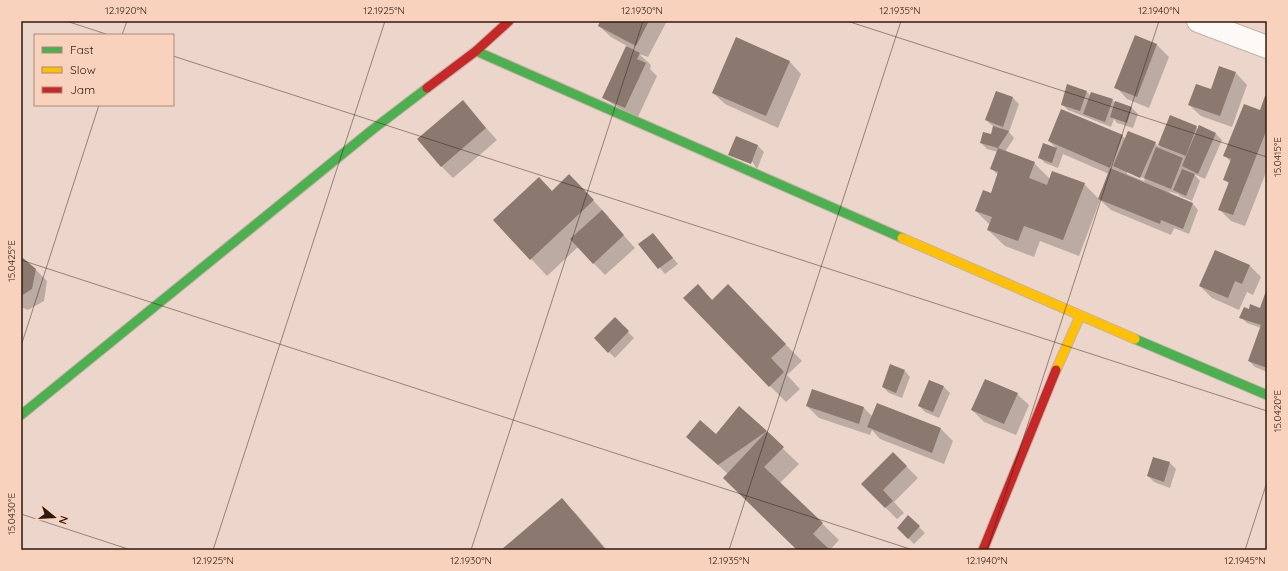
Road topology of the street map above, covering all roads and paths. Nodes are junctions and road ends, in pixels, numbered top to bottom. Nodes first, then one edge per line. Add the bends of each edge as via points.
1 (509, 21) edge
2 (1198, 21) edge
3 (1267, 47) edge
4 (476, 51) junction
5 (1080, 316) junction
6 (1267, 395) edge
7 (21, 415) edge
8 (983, 550) edge

1 - 4 street
2 - 3 street
4 - 5 street
4 - 7 street via 372,130
5 - 6 street
5 - 8 street

